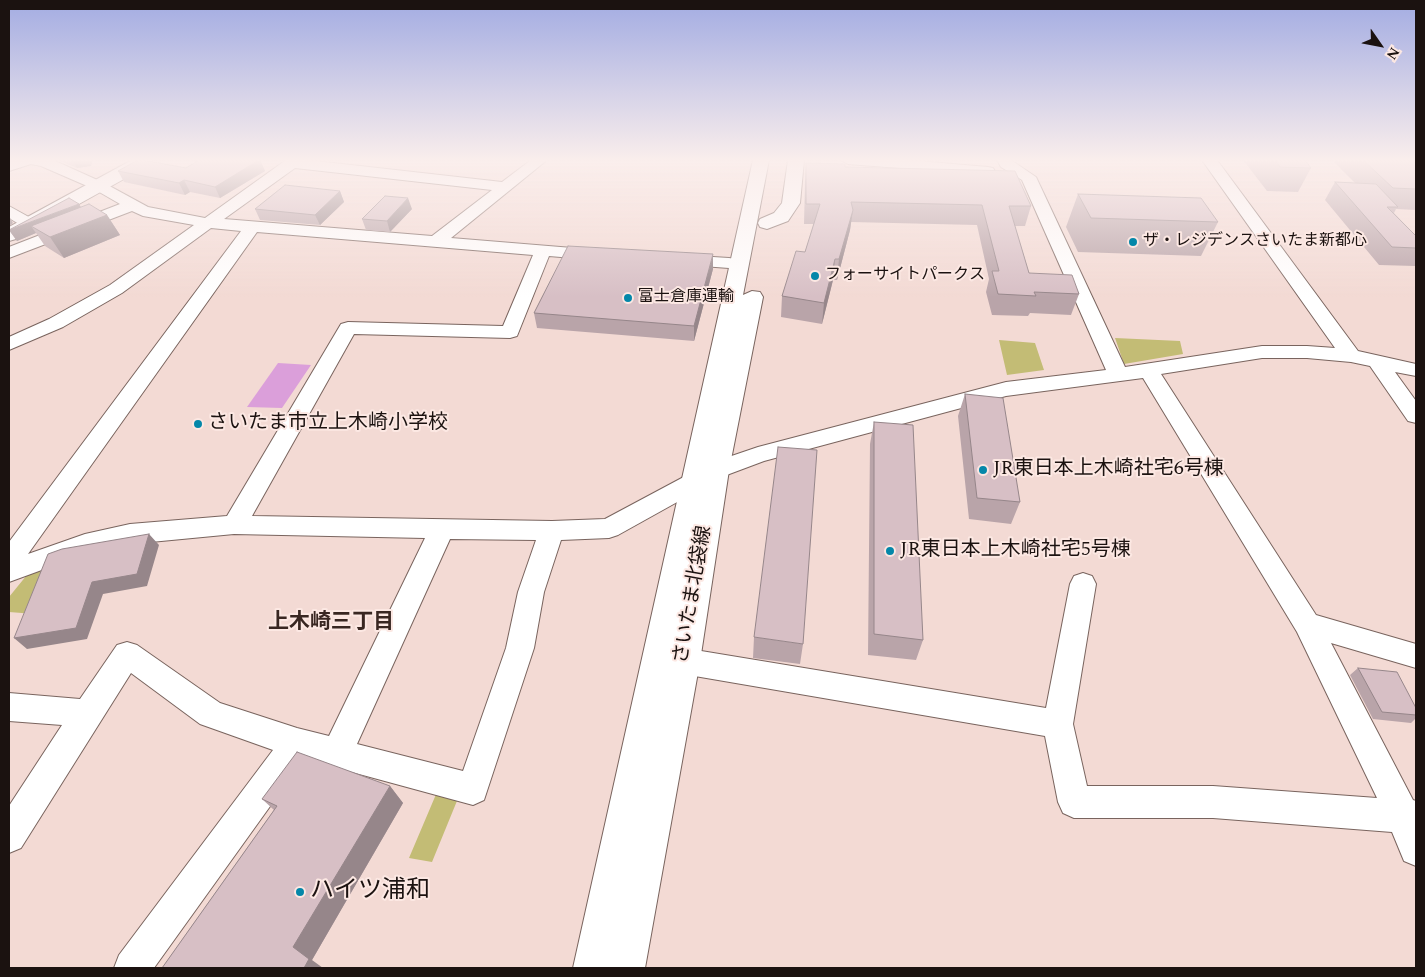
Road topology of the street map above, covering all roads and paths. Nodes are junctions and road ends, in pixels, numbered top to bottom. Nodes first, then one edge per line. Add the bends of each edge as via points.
1 (63, 206) edge
2 (131, 206) edge
3 (134, 206) edge
4 (231, 206) edge
5 (482, 206) edge
6 (734, 206) edge
7 (751, 206) edge
8 (770, 206) edge
9 (789, 206) edge
10 (1041, 206) edge
11 (1242, 206) edge
12 (9, 211) edge
13 (207, 222) junction
14 (767, 223) junction
15 (30, 224) junction
16 (253, 226) junction
17 (9, 235) edge
18 (435, 242) junction
19 (543, 251) junction
20 (9, 253) edge
21 (615, 256) edge
22 (663, 259) edge
23 (729, 263) junction
24 (722, 343) junction
25 (9, 344) edge
26 (1351, 356) junction
27 (1377, 362) junction
28 (1149, 370) junction
29 (1416, 370) edge
30 (1118, 376) junction
31 (1416, 416) edge
32 (705, 476) junction
33 (234, 525) junction
34 (441, 530) junction
35 (552, 531) junction
36 (11, 570) edge
37 (1083, 584) dead end
38 (1307, 624) junction
39 (1416, 656) edge
40 (683, 661) junction
41 (9, 707) edge
42 (87, 713) junction
43 (1058, 724) junction
44 (296, 743) junction
45 (337, 753) junction
46 (18, 805) edge
47 (1409, 816) edge
48 (9, 836) edge
49 (1416, 849) edge
50 (132, 968) edge
51 (594, 968) edge
52 (623, 968) edge

1 - 15 main road
2 - 20 street
3 - 13 street via 143,211
4 - 13 street
5 - 18 street
6 - 23 main road, さいたま北袋線
7 - 24 main road, さいたま北袋線
8 - 14 main road, さいたま北袋線
9 - 14 main road via 781,217
10 - 30 street
11 - 26 street
12 - 15 street
13 - 16 street
13 - 25 street via 116,289 56,323
14 - 32 main road, さいたま北袋線
15 - 17 main road
16 - 18 street
16 - 36 street
18 - 19 street
19 - 21 street
19 - 33 street via 510,332 348,328
22 - 23 street
23 - 24 main road, さいたま北袋線
24 - 32 main road, さいたま北袋線
26 - 27 street
26 - 28 street via 1262,352
27 - 29 street
27 - 31 street
28 - 30 street
28 - 38 street
30 - 32 street via 1006,389 758,455
32 - 35 street via 609,528
32 - 40 main road, さいたま北袋線
32 - 51 main road, さいたま北袋線
33 - 34 street
33 - 36 street via 130,534 85,544
34 - 35 street
34 - 45 street
35 - 45 street via 531,592 520,648 473,789
37 - 43 street
38 - 39 street
38 - 47 street
40 - 43 street
40 - 52 main road, さいたま北袋線
41 - 42 street
42 - 44 street via 128,654 211,714
42 - 46 street
43 - 47 street via 1074,802 1214,802
44 - 45 street
44 - 50 street
46 - 48 street
47 - 49 street

